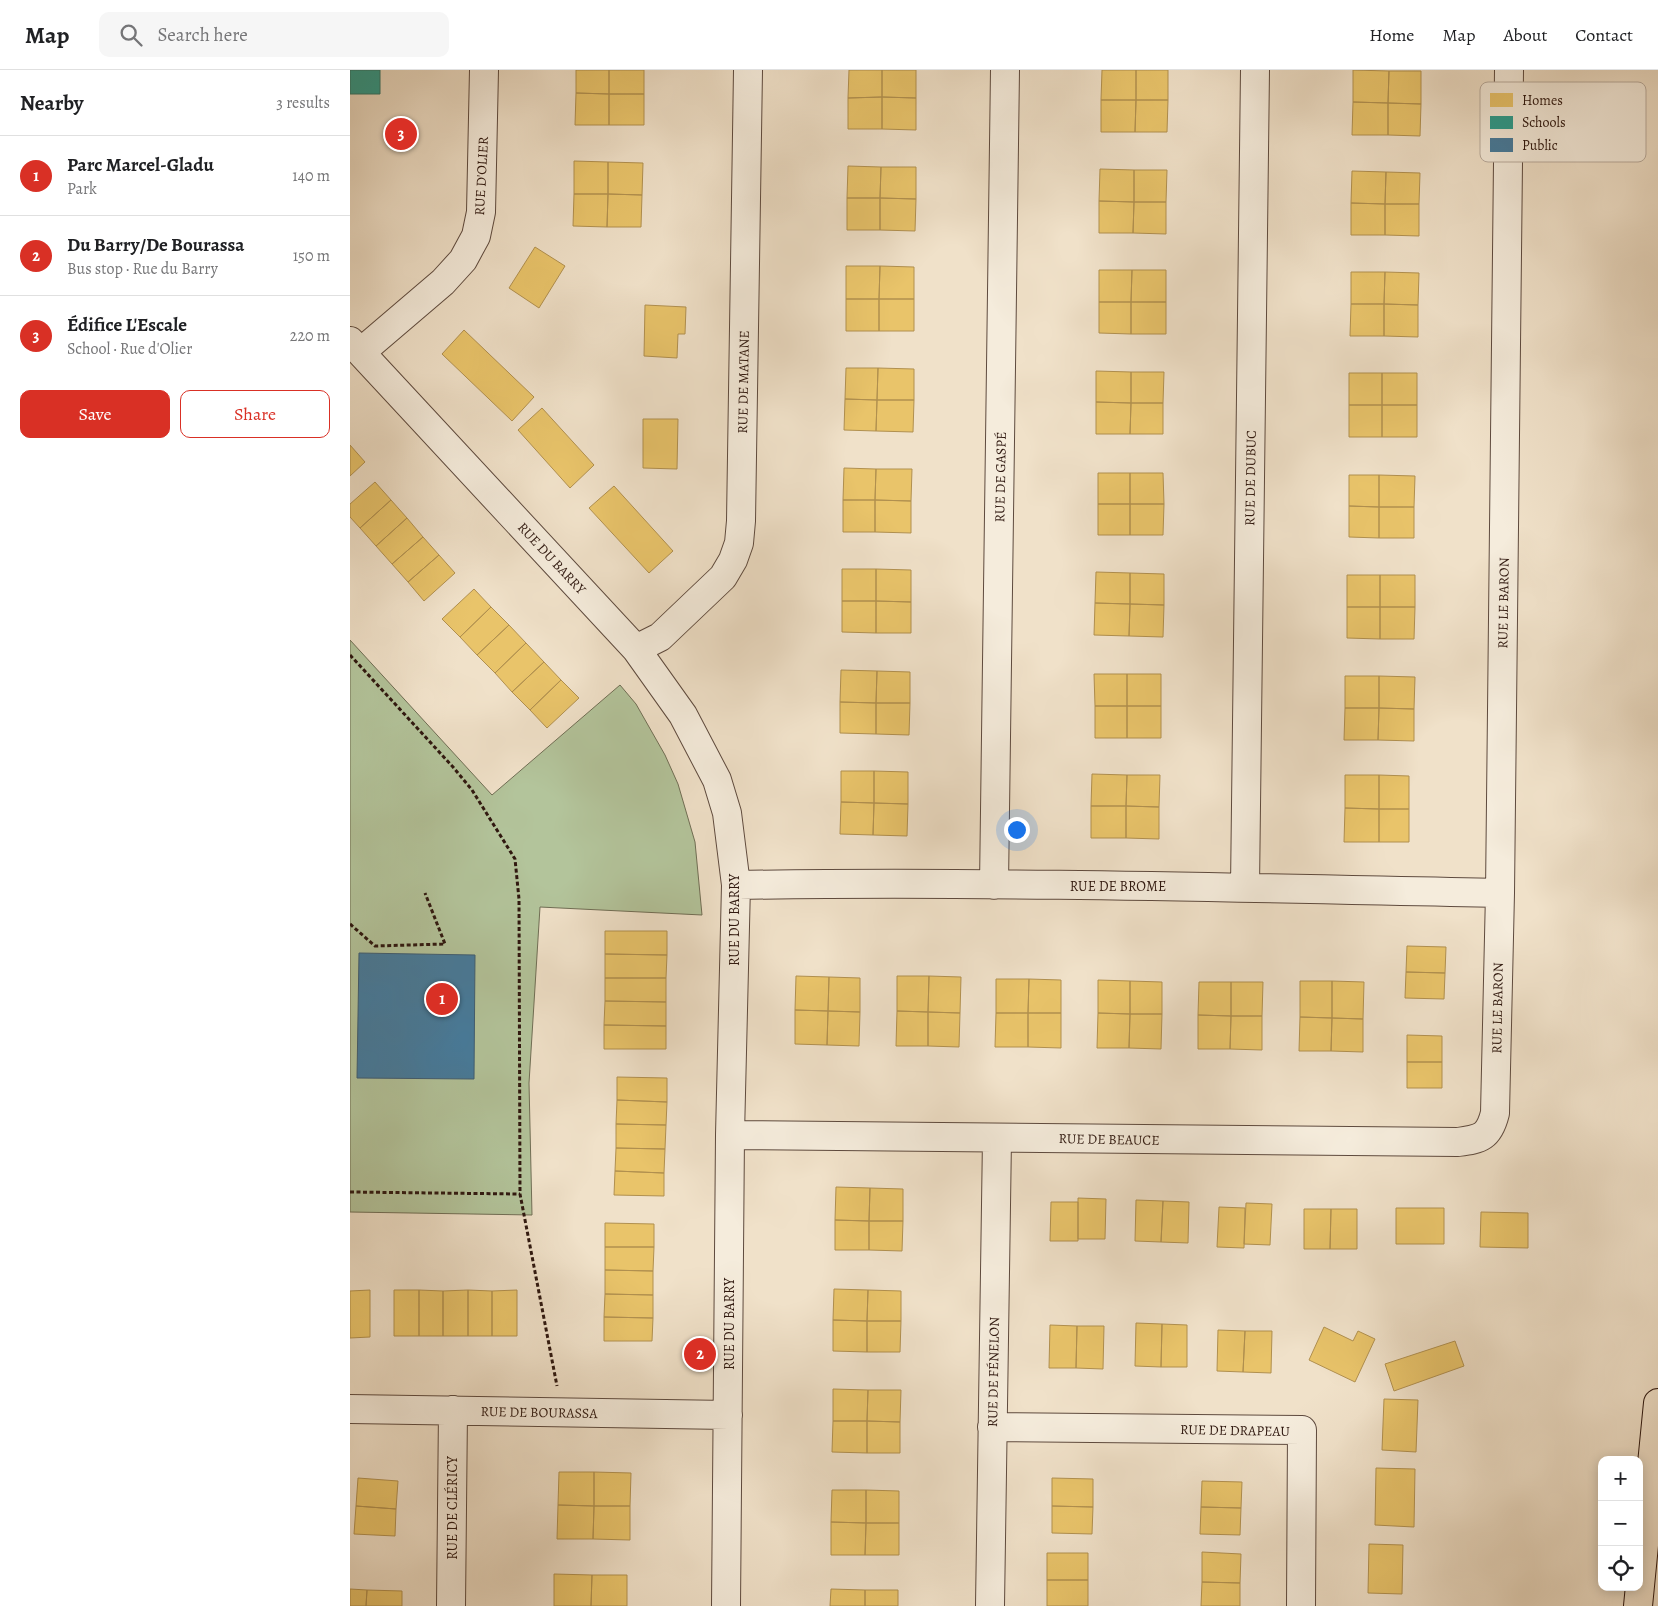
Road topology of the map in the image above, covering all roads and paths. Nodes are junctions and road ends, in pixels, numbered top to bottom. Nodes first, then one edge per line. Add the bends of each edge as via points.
1 (484, 70) edge
2 (748, 70) edge
3 (1005, 70) edge
4 (1255, 70) edge
5 (1509, 162) edge
6 (355, 347) edge
7 (636, 649) junction
8 (350, 655) edge
9 (736, 885) junction
10 (994, 885) junction
11 (1245, 887) junction
12 (425, 893) dead end
13 (1500, 893) junction
14 (350, 924) edge
15 (730, 1135) junction
16 (1486, 1135) joint
17 (997, 1138) junction
18 (350, 1192) edge
19 (520, 1194) junction
20 (1658, 1402) edge
21 (350, 1409) edge
22 (453, 1410) junction
23 (562, 1411) junction
24 (728, 1415) junction
25 (992, 1427) junction
26 (452, 1606) edge
27 (726, 1606) edge
28 (990, 1606) edge
29 (1301, 1606) edge
30 (1638, 1606) edge

1 - 6 street, RUE D'OLIER via 482,212 476,236 462,260 443,282
2 - 7 street, RUE DE MATANE via 739,542 723,577 660,638
3 - 10 street, RUE DE GASPÉ
4 - 11 street, RUE DE DUBUC
5 - 13 street, RUE LE BARON
6 - 7 street, RUE DU BARRY
7 - 9 street, RUE DU BARRY via 684,714 717,780 727,814
8 - 19 path via 472,790 515,859 519,899
9 - 10 street, RUE DE BROME
9 - 15 street, RUE DU BARRY
10 - 11 street, RUE DE BROME
11 - 13 street, RUE DE BROME
12 - 14 path via 445,944 375,946
13 - 16 street, RUE LE BARON via 1495,1113
15 - 17 street, RUE DE BEAUCE
15 - 24 street, RUE DU BARRY
16 - 17 street, RUE DE BEAUCE via 1458,1142
17 - 25 street, RUE DE FÉNELON
18 - 19 path
19 - 23 path
20 - 30 highway
21 - 22 street, RUE DE BOURASSA
22 - 23 street, RUE DE BOURASSA
22 - 26 street, RUE DE CLÉRICY
23 - 24 street, RUE DE BOURASSA
24 - 27 street, RUE DU BARRY
25 - 28 street, RUE DE FÉNELON
25 - 29 street, RUE DE DRAPEAU via 1302,1430

